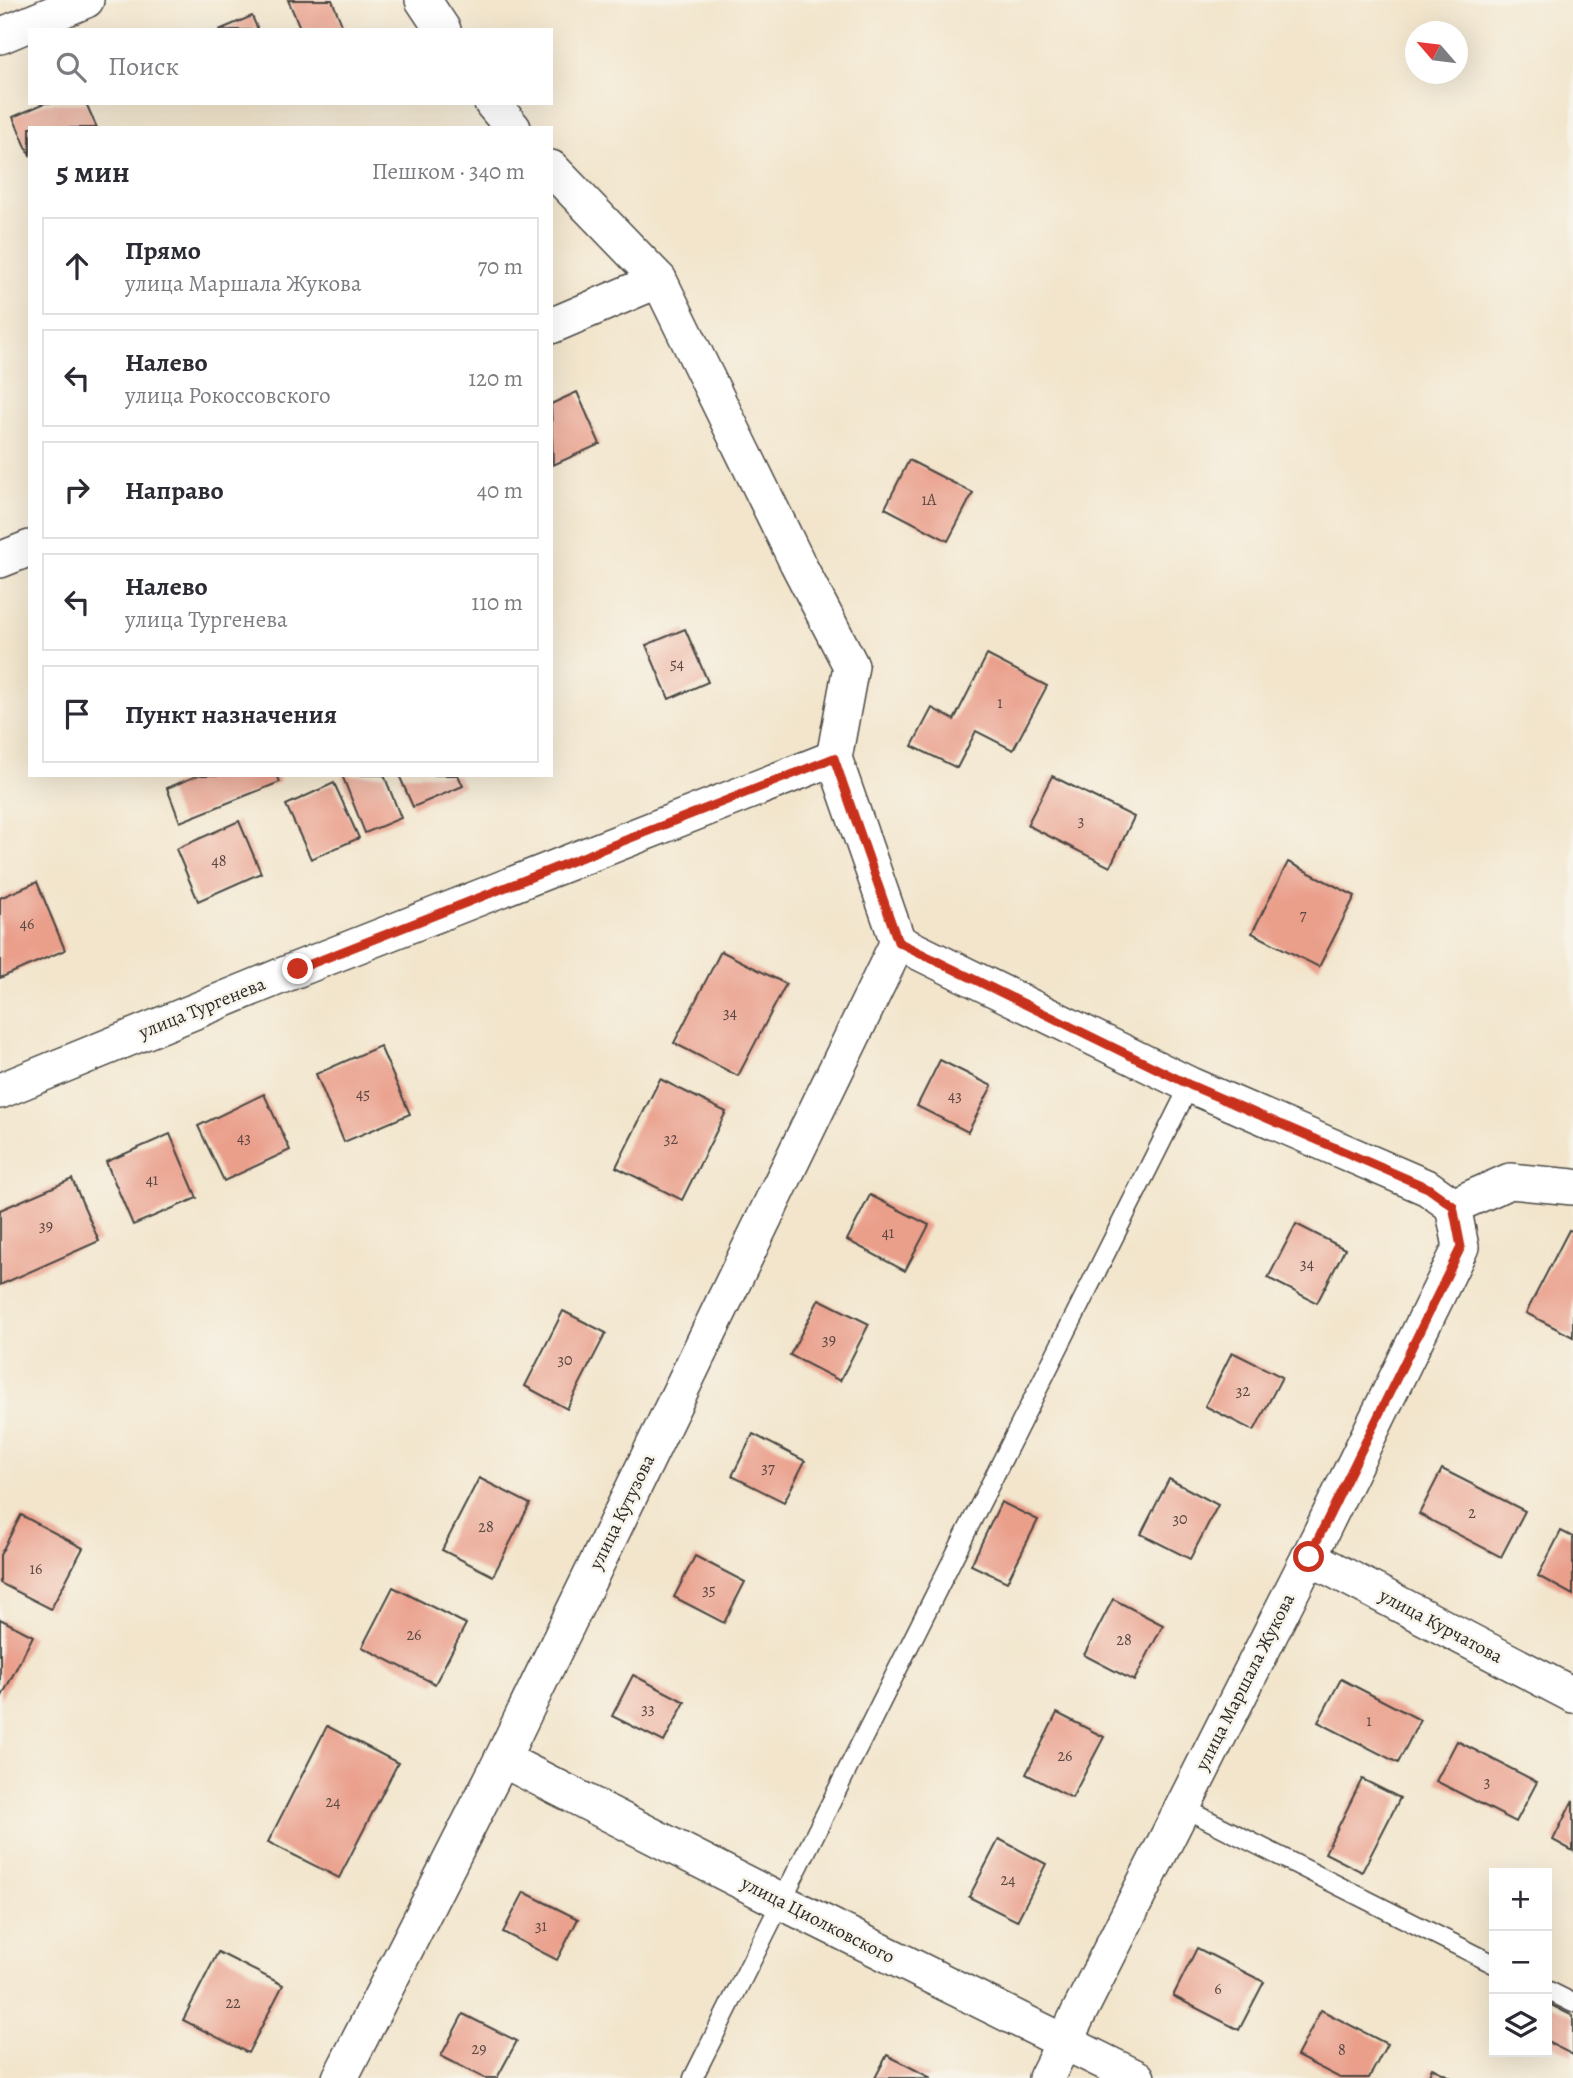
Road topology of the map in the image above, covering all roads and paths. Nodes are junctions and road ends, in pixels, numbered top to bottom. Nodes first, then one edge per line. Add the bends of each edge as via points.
1 (86, 0) edge
2 (423, 0) edge
3 (442, 28) edge
4 (0, 36) edge
5 (494, 105) edge
6 (511, 126) edge
7 (553, 170) edge
8 (659, 280) junction
9 (553, 325) edge
10 (28, 549) edge
11 (0, 560) edge
12 (834, 758) junction
13 (898, 942) junction
14 (1190, 1085) junction
15 (0, 1091) edge
16 (1573, 1187) edge
17 (1453, 1206) junction
18 (1309, 1557) junction
19 (1573, 1695) edge
20 (502, 1759) junction
21 (1182, 1807) junction
22 (782, 1902) junction
23 (1489, 1961) edge
24 (1552, 1992) edge
25 (1573, 2003) edge
26 (1063, 2041) junction
27 (340, 2078) edge
28 (693, 2078) edge
29 (1046, 2078) edge
30 (1137, 2078) edge

1 - 4 street
2 - 3 street
5 - 6 street
7 - 8 street
8 - 9 street
8 - 12 street via 851,666
10 - 11 street
12 - 13 street
12 - 15 street, улица Тургенева
13 - 14 street
13 - 20 street, улица Кутузова
14 - 17 street via 1428,1188
14 - 22 lane
16 - 17 street via 1510,1181
17 - 18 street, улица Маршала Жукова via 1461,1247
18 - 19 street, улица Курчатова
18 - 21 street, улица Маршала Жукова
20 - 22 street, улица Циолковского
20 - 27 street, улица Кутузова
21 - 23 lane
21 - 26 street, улица Маршала Жукова
22 - 26 street, улица Циолковского
22 - 28 lane
24 - 25 lane
26 - 29 street, улица Маршала Жукова
26 - 30 street, улица Циолковского

